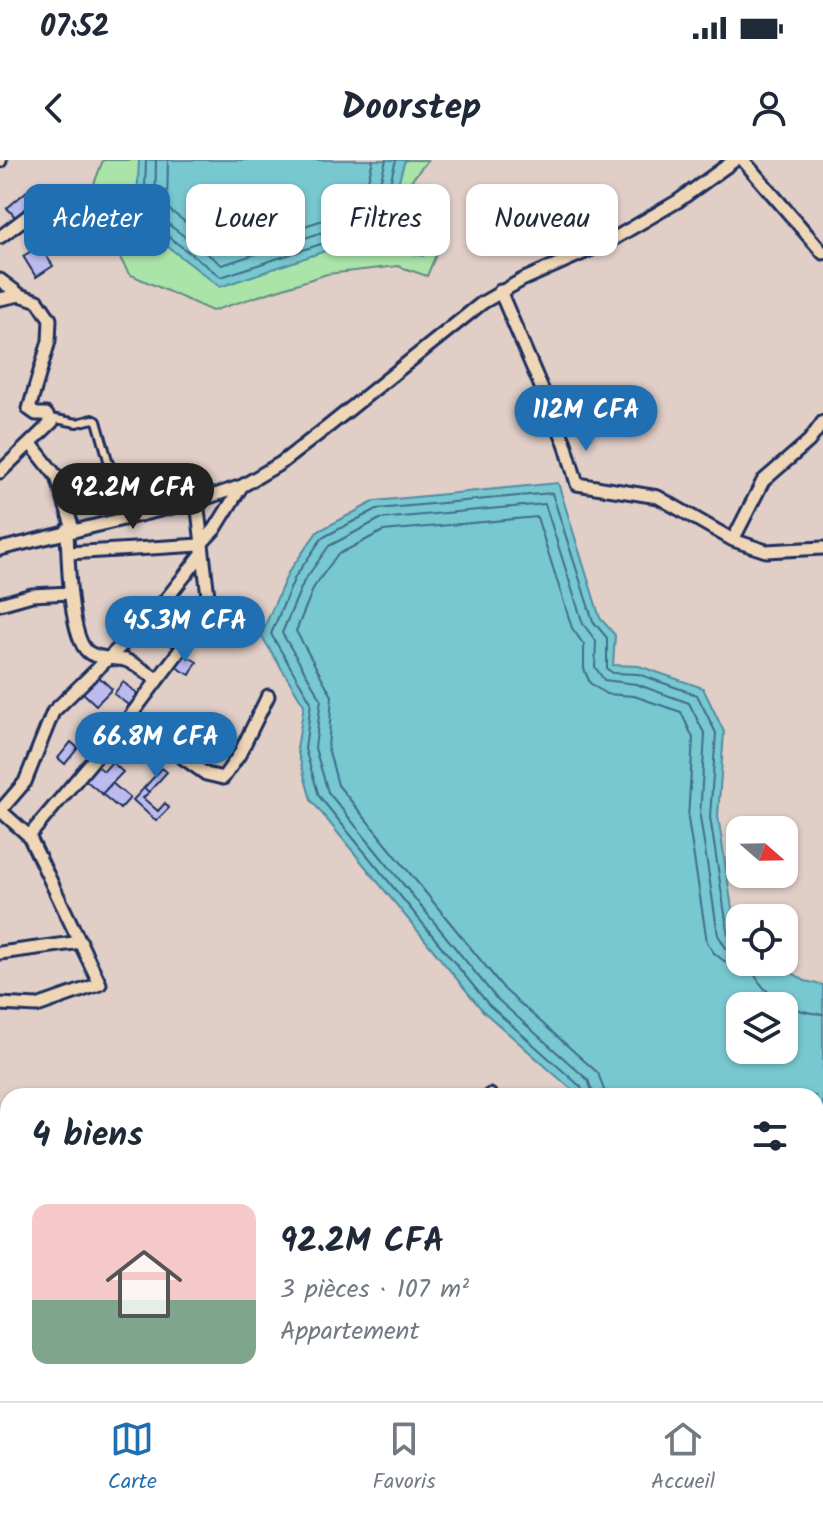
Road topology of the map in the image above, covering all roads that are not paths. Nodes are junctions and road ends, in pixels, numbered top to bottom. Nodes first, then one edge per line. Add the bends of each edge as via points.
1 (735, 160) edge
2 (743, 160) edge
3 (24, 219) edge
4 (0, 237) edge
5 (823, 253) edge
6 (0, 280) edge
7 (500, 291) junction
8 (20, 295) junction
9 (0, 299) edge
10 (51, 418) junction
11 (823, 422) edge
12 (31, 444) junction
13 (0, 472) edge
14 (242, 486) junction
15 (197, 501) junction
16 (124, 517) junction
17 (70, 530) junction
18 (733, 540) junction
19 (823, 548) edge
20 (0, 549) edge
21 (201, 550) junction
22 (68, 553) junction
23 (70, 593) junction
24 (0, 604) edge
25 (107, 658) junction
26 (157, 679) junction
27 (268, 696) dead end
28 (128, 719) junction
29 (1, 811) edge
30 (29, 836) junction
31 (81, 942) junction
32 (0, 953) edge
33 (0, 1004) edge

1 - 7 street via 608,242
2 - 5 street
3 - 4 street
6 - 8 street
7 - 14 street via 281,463
7 - 18 street via 565,443 577,484 658,497
8 - 9 street
8 - 10 street via 38,301 50,319 49,341 29,409
10 - 12 street
10 - 16 lane via 97,421
11 - 18 street via 763,481
12 - 13 street
12 - 17 street via 57,477
14 - 15 street
14 - 21 street
15 - 16 street
15 - 21 street
16 - 17 street
17 - 20 street
17 - 22 street
18 - 19 street via 766,551
21 - 22 street
21 - 25 street via 156,612
21 - 26 street via 208,611
22 - 23 street
23 - 24 street
23 - 25 street via 85,647
25 - 26 street via 131,663
25 - 29 street via 53,712 25,782
26 - 28 street
27 - 28 street via 223,778 206,774
28 - 30 street
29 - 30 street
30 - 31 street
31 - 32 street
31 - 33 street via 100,984 37,1006

